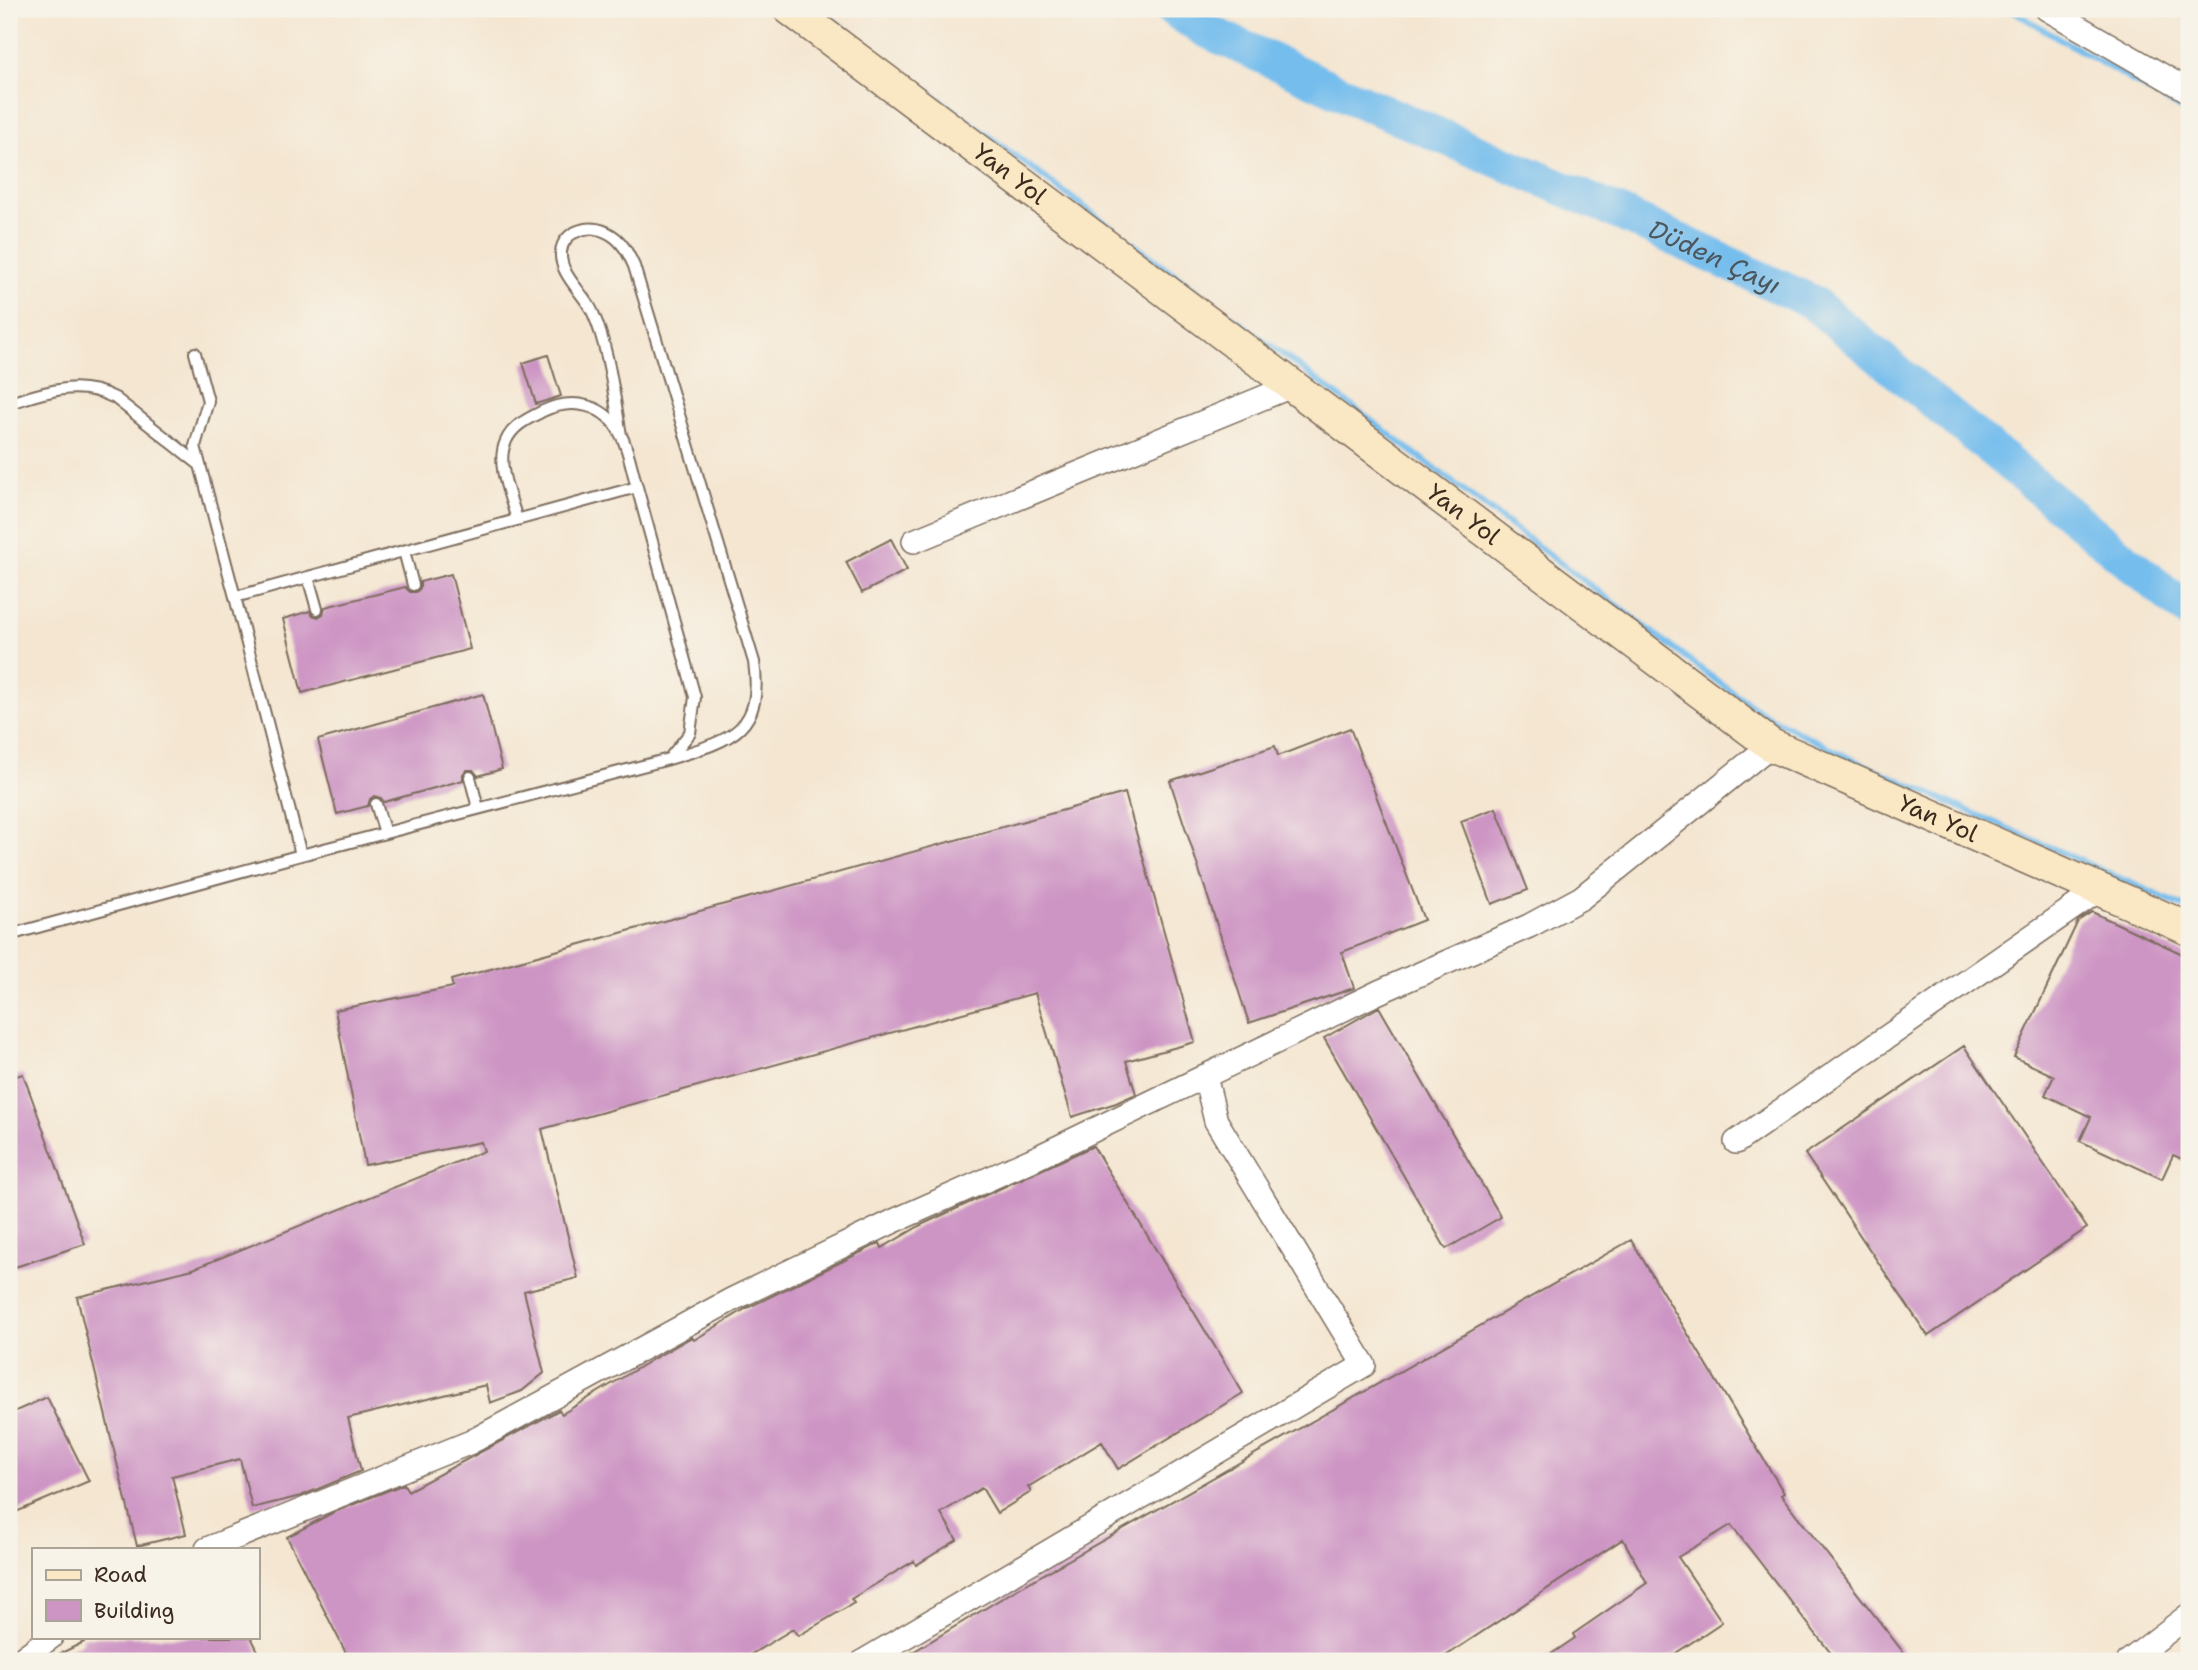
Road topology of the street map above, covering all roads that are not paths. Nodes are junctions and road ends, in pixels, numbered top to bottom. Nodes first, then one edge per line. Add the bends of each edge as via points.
1 (790, 9) edge
2 (2047, 9) edge
3 (2189, 91) edge
4 (195, 353) dead end
5 (1294, 385) junction
6 (9, 403) edge
7 (621, 435) junction
8 (200, 465) junction
9 (637, 487) junction
10 (517, 520) junction
11 (914, 541) dead end
12 (404, 551) junction
13 (308, 577) junction
14 (413, 584) dead end
15 (235, 597) junction
16 (317, 610) dead end
17 (1771, 745) junction
18 (669, 759) junction
19 (470, 778) dead end
20 (376, 804) dead end
21 (478, 808) junction
22 (385, 833) junction
23 (301, 855) junction
24 (2100, 889) junction
25 (2189, 929) edge
26 (9, 935) edge
27 (1205, 1076) junction
28 (1736, 1142) dead end
29 (209, 1548) edge
30 (2189, 1615) edge
31 (50, 1638) edge
32 (19, 1661) edge
33 (864, 1661) edge
34 (2129, 1661) edge

1 - 5 street, Yan Yol
2 - 3 street
4 - 8 lane via 208,401 195,446
5 - 11 street
5 - 17 street, Yan Yol
6 - 8 lane via 74,387 104,393
7 - 9 lane
7 - 10 lane via 605,413 582,403 553,407 522,421 505,441 502,467
7 - 18 lane via 599,328 563,263 565,241 585,229 609,233 628,252 634,267 754,662 757,686 743,726 723,741
8 - 15 lane
9 - 10 lane
9 - 18 lane via 695,697 690,733
10 - 12 lane
12 - 13 lane
12 - 14 lane
13 - 15 lane
13 - 16 lane
15 - 23 lane
17 - 24 street, Yan Yol
17 - 27 street via 1581,898
18 - 21 lane
19 - 21 lane
20 - 22 lane
21 - 22 lane
22 - 23 lane
23 - 26 lane
24 - 25 street, Yan Yol
24 - 28 street
27 - 29 street via 731,1300 471,1442
27 - 33 street via 1216,1121 1364,1365
30 - 34 street
31 - 32 street

